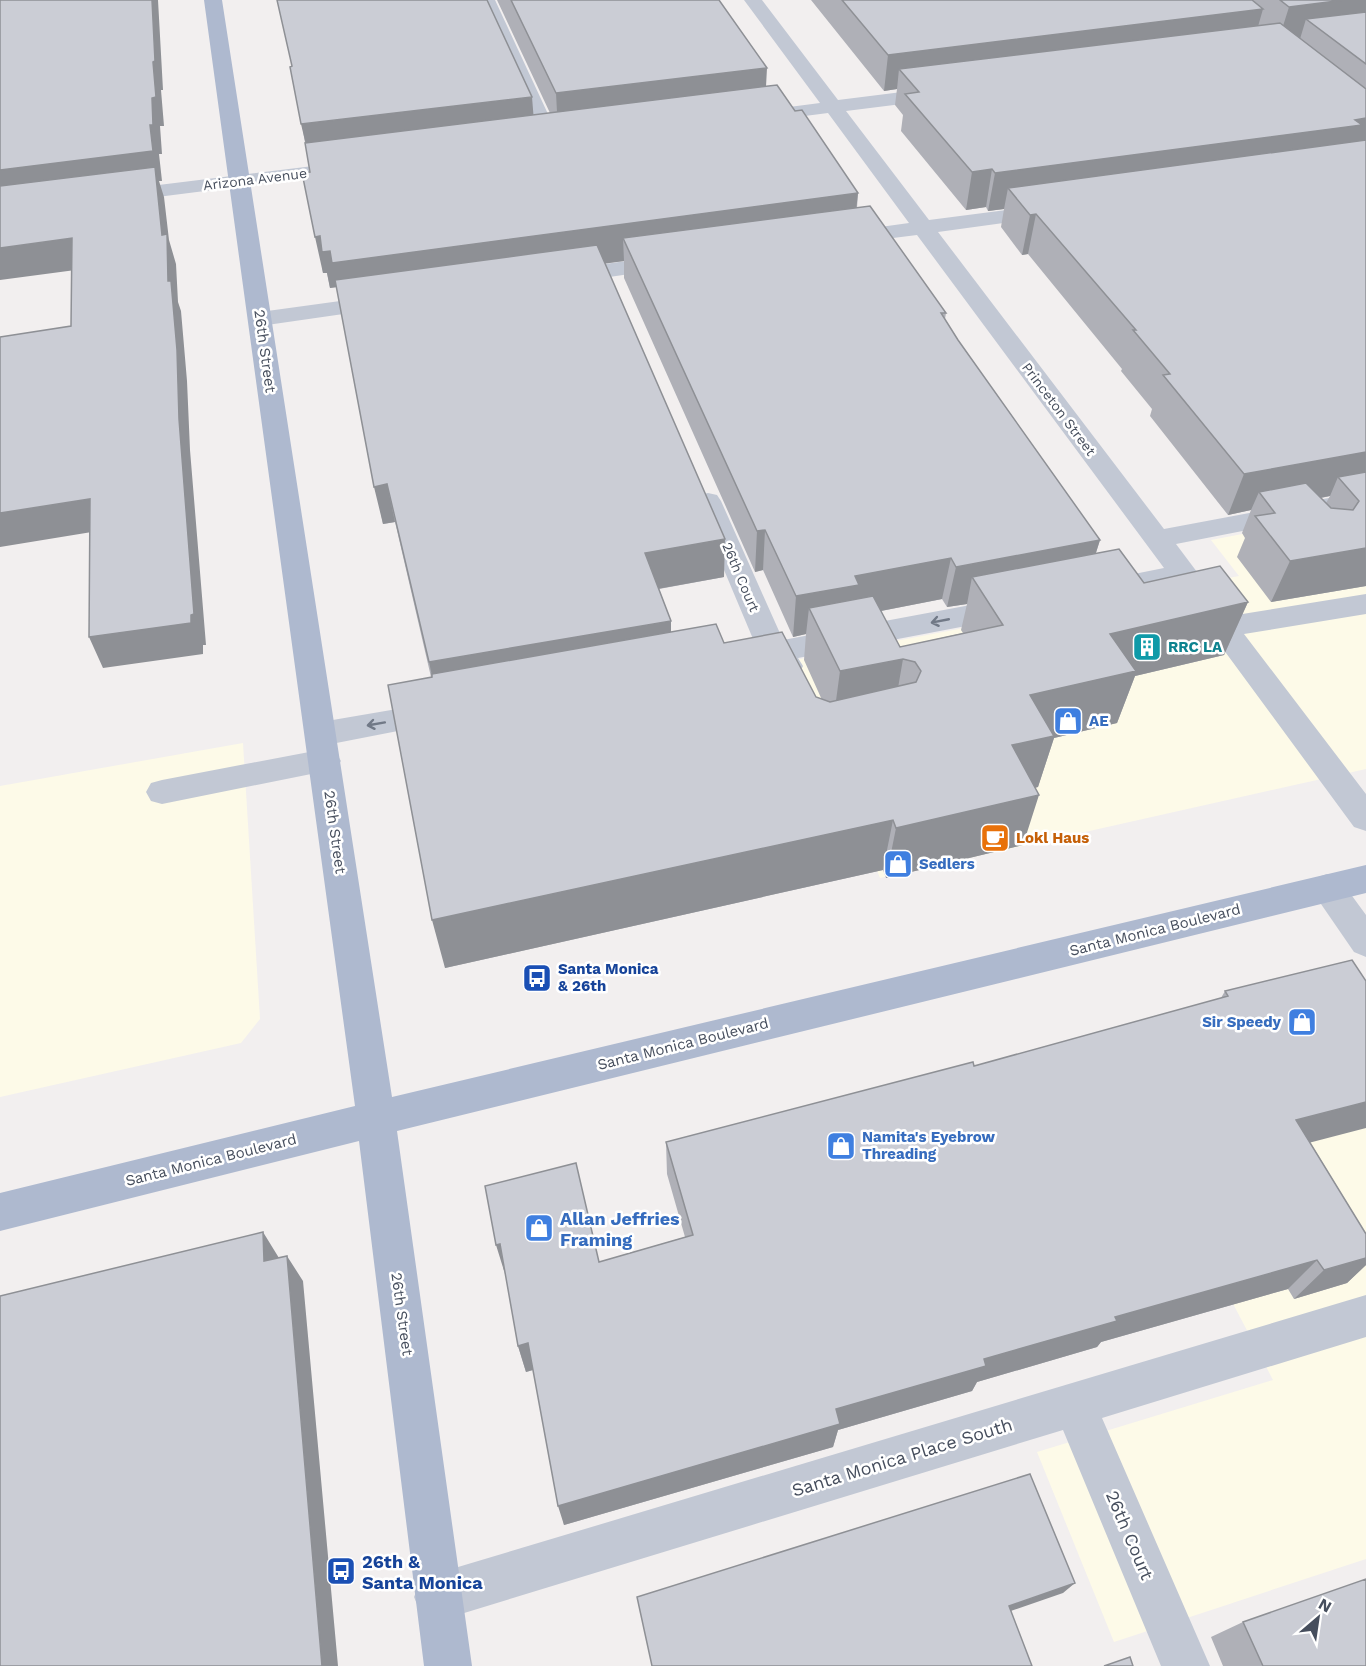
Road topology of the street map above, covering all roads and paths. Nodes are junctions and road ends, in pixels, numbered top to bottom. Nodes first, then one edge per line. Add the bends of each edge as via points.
1 (213, 0) edge
2 (486, 0) edge
3 (753, 0) edge
4 (960, 90) edge
5 (833, 106) junction
6 (739, 118) edge
7 (574, 139) edge
8 (550, 142) junction
9 (527, 145) edge
10 (365, 165) edge
11 (240, 181) junction
12 (95, 198) edge
13 (1061, 209) edge
14 (924, 228) junction
15 (819, 242) edge
16 (690, 260) edge
17 (539, 280) edge
18 (401, 300) edge
19 (261, 319) junction
20 (698, 478) edge
21 (1366, 500) edge
22 (1296, 513) junction
23 (1316, 535) edge
24 (1157, 539) junction
25 (1183, 574) junction
26 (1078, 594) edge
27 (1364, 595) edge
28 (1031, 603) edge
29 (1222, 627) junction
30 (774, 653) junction
31 (716, 663) edge
32 (800, 691) edge
33 (469, 708) edge
34 (323, 747) junction
35 (162, 792) dead end
36 (1366, 818) edge
37 (1366, 879) edge
38 (1327, 888) junction
39 (1366, 942) edge
40 (376, 1118) junction
41 (0, 1212) edge
42 (1366, 1316) edge
43 (1074, 1404) junction
44 (438, 1597) junction
45 (448, 1666) edge
46 (1186, 1666) edge

1 - 11 main road, 26th Street
2 - 8 street
3 - 5 street, Princeton Street
4 - 5 street
5 - 6 street
5 - 14 street, Princeton Street
7 - 8 street
8 - 9 street
10 - 11 street, Arizona Avenue
11 - 12 street, Arizona Avenue
11 - 19 main road, 26th Street
13 - 14 street
14 - 15 street
14 - 24 street, Princeton Street
16 - 17 street via 613,282
18 - 19 street
19 - 34 main road, 26th Street
20 - 30 street, 26th Court
21 - 22 street
22 - 23 street
22 - 24 street
24 - 25 street, Princeton Street
25 - 26 street
25 - 29 street, Princeton Street
27 - 29 street
28 -> 30 street
29 - 36 street, Princeton Street
30 - 31 street
30 - 32 street, 26th Court via 784,658
33 -> 34 street
34 - 35 street
34 - 40 main road, 26th Street
37 - 38 main road, Santa Monica Boulevard
38 - 39 street
38 - 40 main road, Santa Monica Boulevard
40 - 41 main road, Santa Monica Boulevard
40 - 44 main road, 26th Street
42 - 43 street, Santa Monica Place South
43 - 44 street, Santa Monica Place South
43 - 46 street, 26th Court
44 - 45 main road, 26th Street

